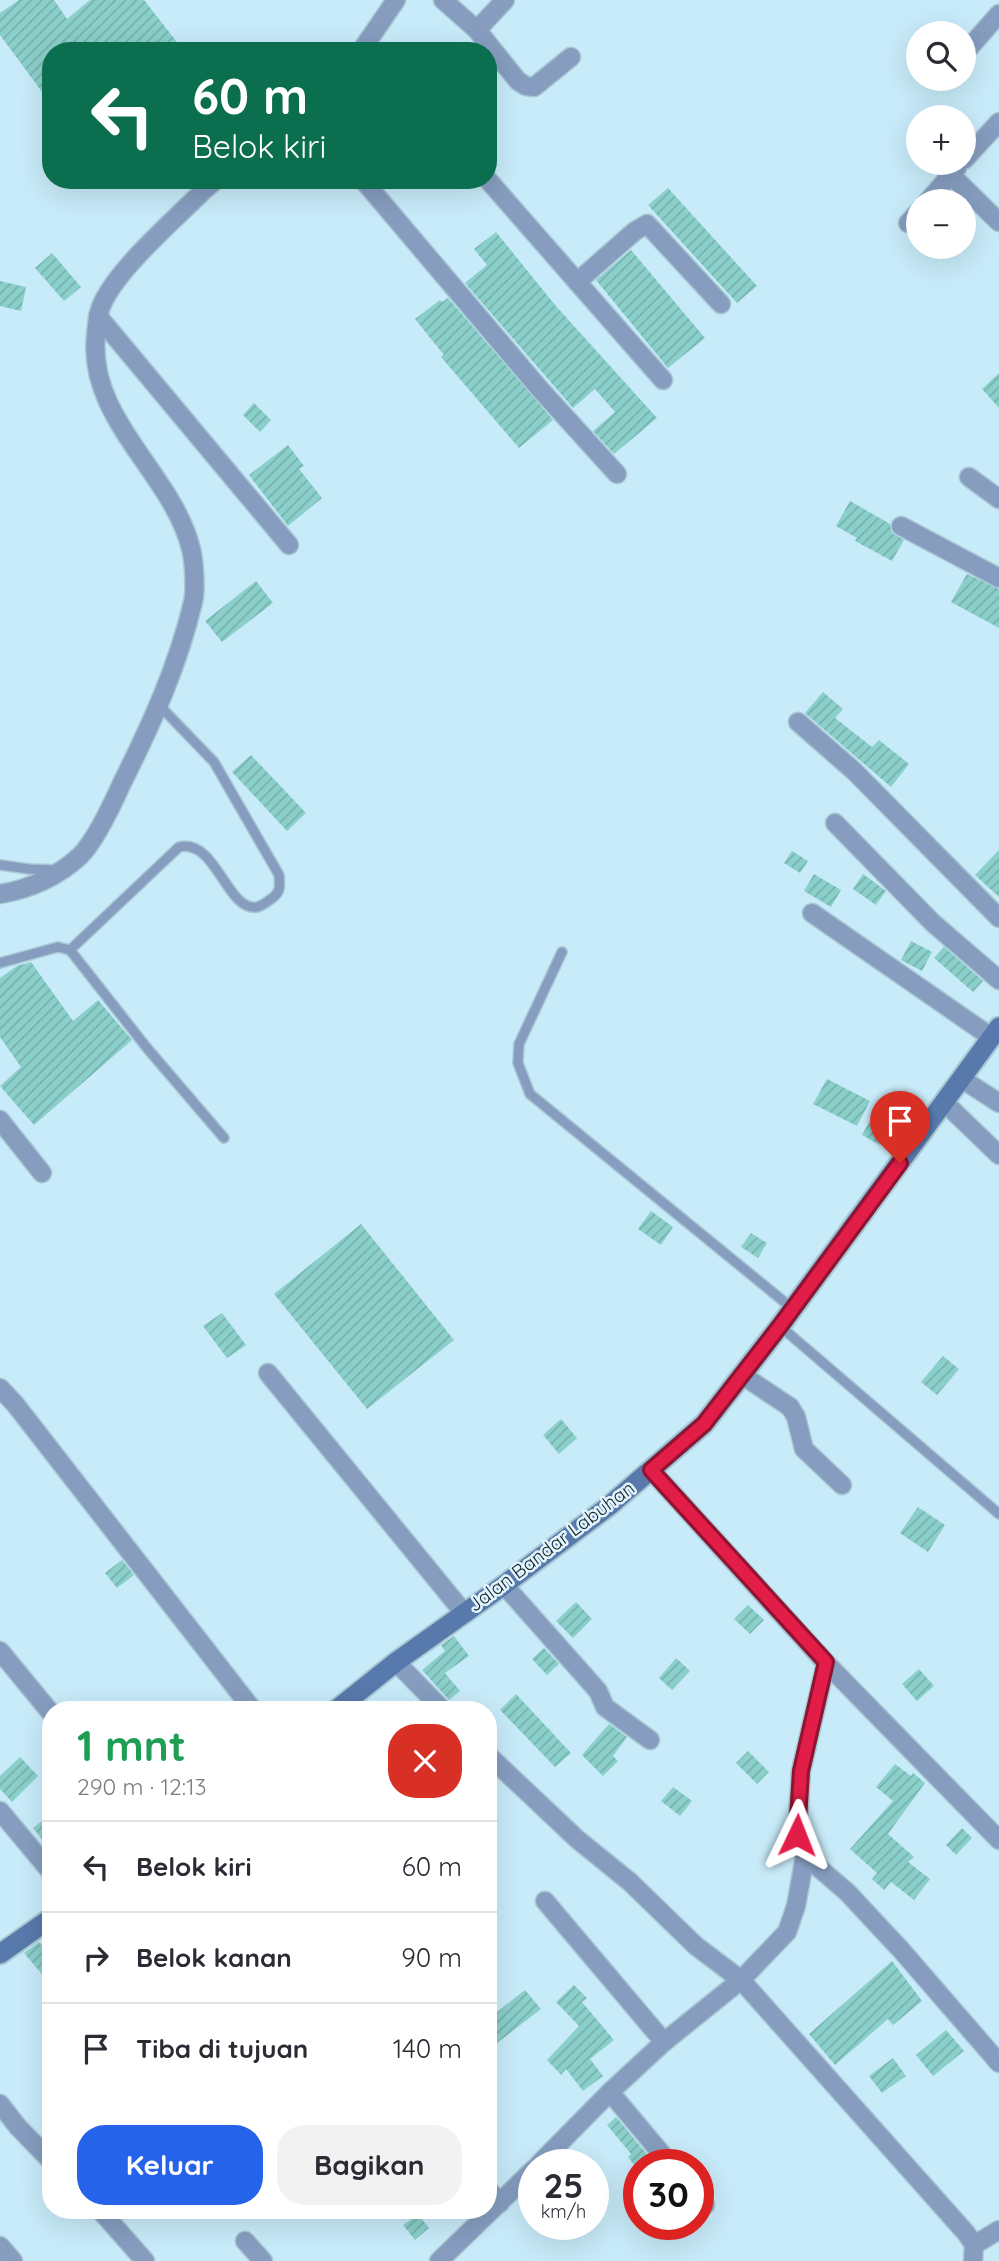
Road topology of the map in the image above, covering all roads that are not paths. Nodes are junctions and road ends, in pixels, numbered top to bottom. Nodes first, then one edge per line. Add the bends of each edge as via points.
1 (396, 0) edge
2 (443, 0) edge
3 (505, 0) edge
4 (999, 14) edge
5 (477, 30) junction
6 (976, 40) edge
7 (372, 42) edge
8 (487, 42) edge
9 (497, 55) edge
10 (571, 57) dead end
11 (999, 121) edge
12 (976, 147) edge
13 (951, 175) edge
14 (965, 175) edge
15 (205, 189) edge
16 (371, 189) edge
17 (496, 189) edge
18 (939, 189) edge
19 (999, 222) edge
20 (577, 282) junction
21 (721, 304) dead end
22 (98, 316) junction
23 (663, 380) dead end
24 (617, 474) dead end
25 (969, 477) dead end
26 (999, 499) edge
27 (901, 526) dead end
28 (289, 545) dead end
29 (999, 578) edge
30 (160, 706) junction
31 (798, 722) dead end
32 (835, 823) dead end
33 (0, 865) edge
34 (61, 870) junction
35 (0, 894) edge
36 (812, 913) dead end
37 (999, 918) edge
38 (70, 950) junction
39 (562, 953) dead end
40 (0, 963) edge
41 (999, 980) edge
42 (995, 1032) edge
43 (962, 1079) junction
44 (944, 1102) junction
45 (999, 1103) edge
46 (0, 1120) edge
47 (224, 1138) dead end
48 (999, 1155) edge
49 (42, 1173) dead end
50 (793, 1309) junction
51 (780, 1326) junction
52 (268, 1373) dead end
53 (742, 1375) junction
54 (0, 1388) edge
55 (651, 1470) junction
56 (842, 1485) dead end
57 (999, 1514) edge
58 (505, 1585) junction
59 (464, 1613) junction
60 (0, 1651) edge
61 (396, 1662) junction
62 (826, 1662) junction
63 (246, 1701) edge
64 (347, 1701) edge
65 (434, 1701) edge
66 (42, 1702) edge
67 (650, 1740) dead end
68 (497, 1763) edge
69 (0, 1811) edge
70 (999, 1840) edge
71 (805, 1856) junction
72 (42, 1861) edge
73 (545, 1901) dead end
74 (42, 1924) edge
75 (0, 1954) edge
76 (741, 1980) junction
77 (664, 2042) junction
78 (999, 2063) edge
79 (610, 2092) junction
80 (0, 2104) edge
81 (554, 2149) edge
82 (658, 2149) edge
83 (42, 2152) edge
84 (518, 2185) edge
85 (497, 2200) edge
86 (500, 2203) junction
87 (497, 2206) edge
88 (109, 2219) edge
89 (485, 2219) edge
90 (999, 2230) edge
91 (245, 2241) dead end
92 (0, 2246) edge
93 (974, 2253) edge
94 (446, 2259) edge
95 (13, 2261) edge
96 (145, 2261) edge
97 (263, 2261) edge

1 - 7 street
2 - 5 street
3 - 5 street
4 - 6 street
5 - 8 street
9 - 10 street via 518,81 534,87
11 - 12 street
13 - 18 street
14 - 19 street
15 - 22 street via 118,278
16 - 24 street
17 - 20 street
20 - 21 street via 647,224
20 - 23 street
22 - 28 street
22 - 30 street via 96,358 110,409 178,518 191,550 194,599
25 - 26 street
27 - 29 street
30 - 34 street via 98,829 81,855
30 - 38 lane via 214,762 281,886 278,894 259,907 250,907 240,901 199,849 179,847
31 - 37 street via 854,771
32 - 41 street via 933,923
33 - 34 lane
34 - 35 street via 41,883
36 - 42 street
38 - 40 lane via 58,947
38 - 47 lane
39 - 50 lane via 519,1044 518,1063 530,1094
42 - 43 main road, Jalan Bandar Labuhan
43 - 44 main road, Jalan Bandar Labuhan
43 - 45 street
44 - 48 street
44 - 50 main road, Jalan Bandar Labuhan
46 - 49 street
50 - 51 main road, Jalan Bandar Labuhan
51 - 53 main road, Jalan Bandar Labuhan
51 - 57 lane
52 - 59 street
53 - 55 main road, Jalan Bandar Labuhan via 704,1424
53 - 56 street via 790,1407 804,1449
54 - 63 street
55 - 58 main road, Jalan Bandar Labuhan
55 - 62 street
58 - 59 main road, Jalan Bandar Labuhan
58 - 67 street via 598,1691 605,1707
59 - 61 main road, Jalan Bandar Labuhan
60 - 66 street
61 - 64 main road, Jalan Bandar Labuhan
61 - 65 street
62 - 70 street
62 - 71 street via 801,1771 797,1835
68 - 76 street via 696,1946
69 - 72 street
71 - 76 street via 787,1932
71 - 78 street via 884,1931
73 - 77 street
74 - 75 main road
76 - 77 street
76 - 93 street via 966,2233
77 - 79 street
79 - 81 street
79 - 82 street
80 - 83 street
84 - 86 street
85 - 86 street
86 - 87 street
88 - 96 street
89 - 94 street
90 - 93 street
91 - 97 street
92 - 95 street

